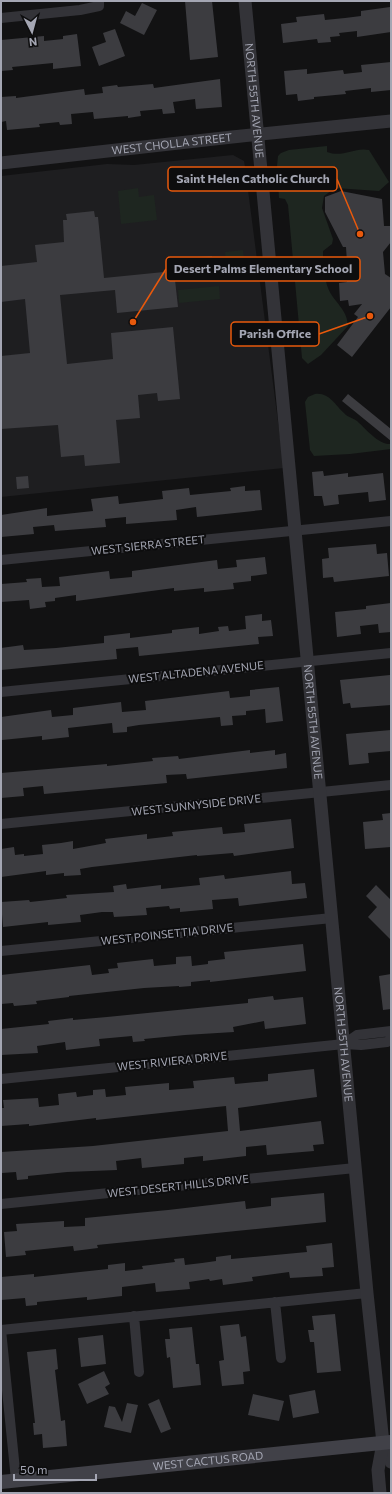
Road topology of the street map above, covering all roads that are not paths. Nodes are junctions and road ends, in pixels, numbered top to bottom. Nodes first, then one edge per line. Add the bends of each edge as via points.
1 (244, 1) edge
2 (99, 3) edge
3 (1, 18) edge
4 (391, 121) edge
5 (256, 134) junction
6 (1, 163) edge
7 (391, 521) edge
8 (295, 529) junction
9 (1, 560) edge
10 (391, 653) edge
11 (308, 661) junction
12 (1, 692) edge
13 (391, 785) edge
14 (320, 792) junction
15 (1, 824) edge
16 (332, 918) junction
17 (1, 951) edge
18 (391, 1031) edge
19 (391, 1040) edge
20 (344, 1044) junction
21 (1, 1079) edge
22 (355, 1168) junction
23 (1, 1204) edge
24 (367, 1293) junction
25 (275, 1302) junction
26 (134, 1316) junction
27 (1, 1330) edge
28 (281, 1358) dead end
29 (139, 1372) dead end
30 (387, 1443) edge
31 (391, 1462) edge
32 (16, 1480) junction
33 (1, 1482) edge
34 (380, 1493) edge

1 - 5 street, NORTH 55TH AVENUE
2 - 3 street via 80,10
4 - 5 street, WEST CHOLLA STREET
5 - 6 street, WEST CHOLLA STREET
5 - 8 street, NORTH 55TH AVENUE
7 - 8 street, WEST SIERRA STREET
8 - 9 street, WEST SIERRA STREET
8 - 11 street, NORTH 55TH AVENUE
10 - 11 street, WEST ALTADENA AVENUE
11 - 12 street, WEST ALTADENA AVENUE
11 - 14 street, NORTH 55TH AVENUE
13 - 14 street, WEST SUNNYSIDE DRIVE
14 - 15 street, WEST SUNNYSIDE DRIVE
14 - 16 street, NORTH 55TH AVENUE
16 - 17 street, WEST POINSETTIA DRIVE
16 - 20 street, NORTH 55TH AVENUE
18 - 20 street, WEST RIVIERA DRIVE via 357,1035
19 - 20 street, WEST RIVIERA DRIVE via 361,1045
20 - 21 street, WEST RIVIERA DRIVE
20 - 22 street, NORTH 55TH AVENUE
22 - 23 street, WEST DESERT HILLS DRIVE
22 - 24 street, NORTH 55TH AVENUE
24 - 25 street
24 - 30 street, NORTH 55TH AVENUE
25 - 26 street
25 - 28 street
26 - 27 street
26 - 29 street
27 - 32 street
30 - 31 street
30 - 32 main road, WEST CACTUS ROAD
30 - 34 street via 378,1470
32 - 33 main road, WEST CACTUS ROAD

